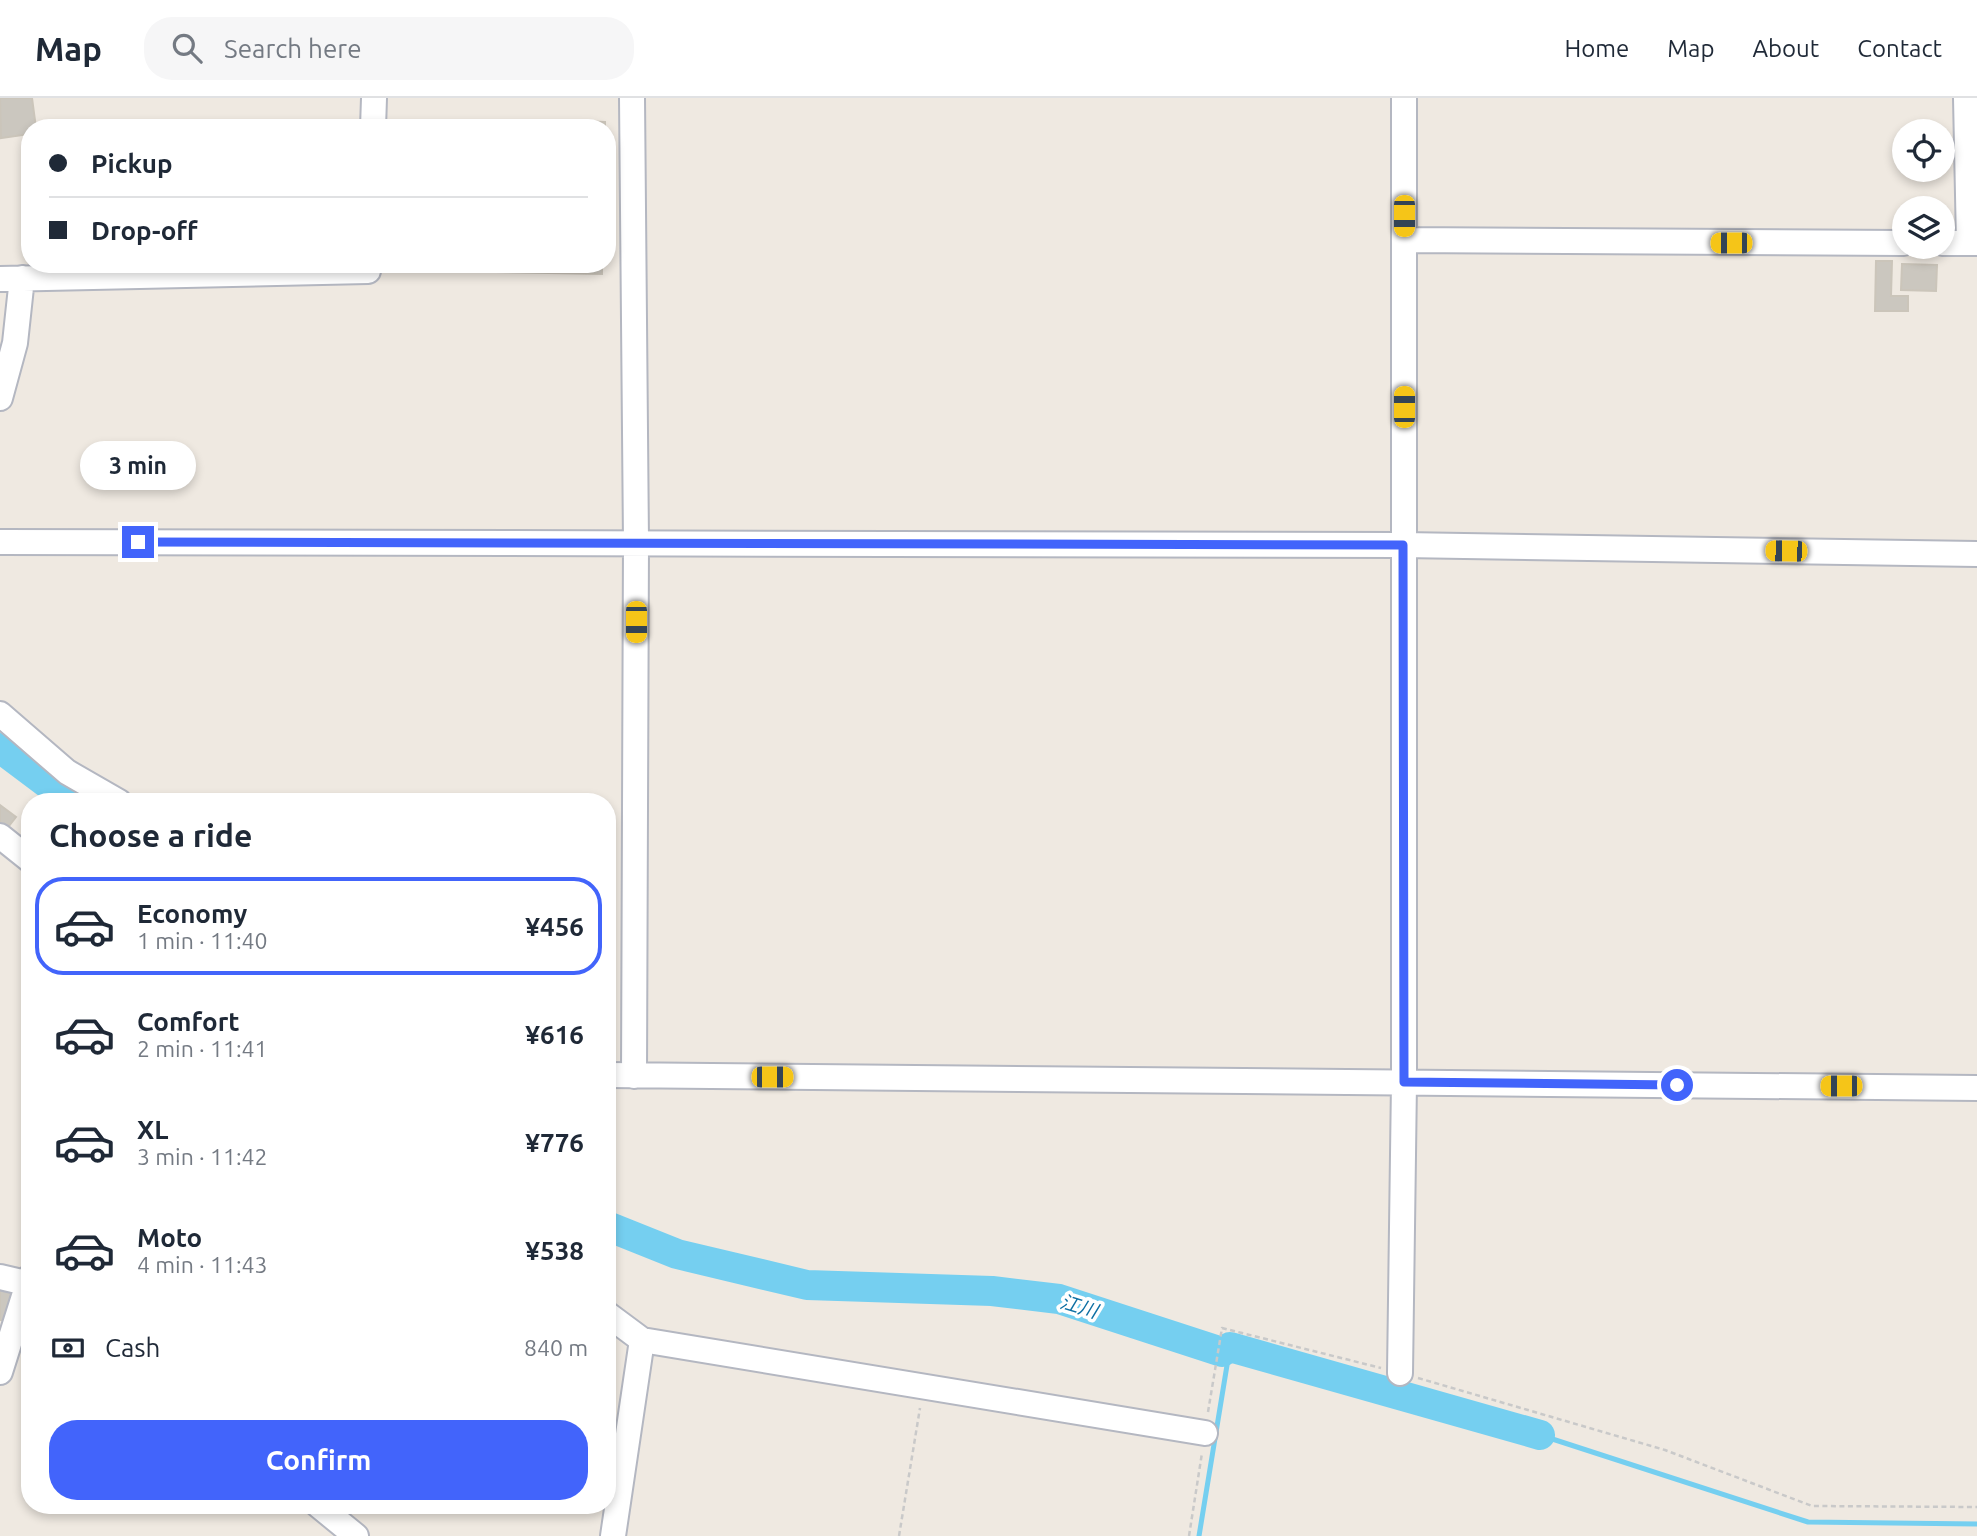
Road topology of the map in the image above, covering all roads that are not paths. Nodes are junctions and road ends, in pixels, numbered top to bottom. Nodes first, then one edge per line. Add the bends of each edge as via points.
1 (374, 98) edge
2 (632, 98) edge
3 (1404, 98) edge
4 (1966, 98) edge
5 (373, 119) edge
6 (1404, 240) junction
7 (1892, 243) edge
8 (1955, 243) edge
9 (1973, 243) edge
10 (267, 273) edge
11 (11, 278) edge
12 (0, 398) edge
13 (0, 542) edge
14 (636, 542) junction
15 (1403, 545) junction
16 (1977, 554) edge
17 (0, 714) edge
18 (103, 793) edge
19 (0, 836) edge
20 (21, 853) edge
21 (616, 1075) edge
22 (634, 1076) junction
23 (1404, 1082) junction
24 (1977, 1088) edge
25 (0, 1277) edge
26 (21, 1280) edge
27 (21, 1306) edge
28 (616, 1321) edge
29 (642, 1340) junction
30 (0, 1372) edge
31 (1401, 1373) road end
32 (1205, 1433) road end
33 (328, 1514) edge
34 (349, 1533) edge
35 (614, 1536) edge

1 - 5 street
2 - 14 street
3 - 6 street
4 - 9 street
6 - 7 street
6 - 15 street
8 - 9 street
10 - 11 street
11 - 12 street via 15,343
13 - 14 street
14 - 15 street
14 - 22 street
15 - 16 street
15 - 23 street
17 - 18 street via 67,772
19 - 20 street
21 - 22 street
22 - 23 street
23 - 24 street
23 - 31 street
25 - 26 street
27 - 30 street
28 - 29 street
29 - 32 street
29 - 35 street
33 - 34 street

